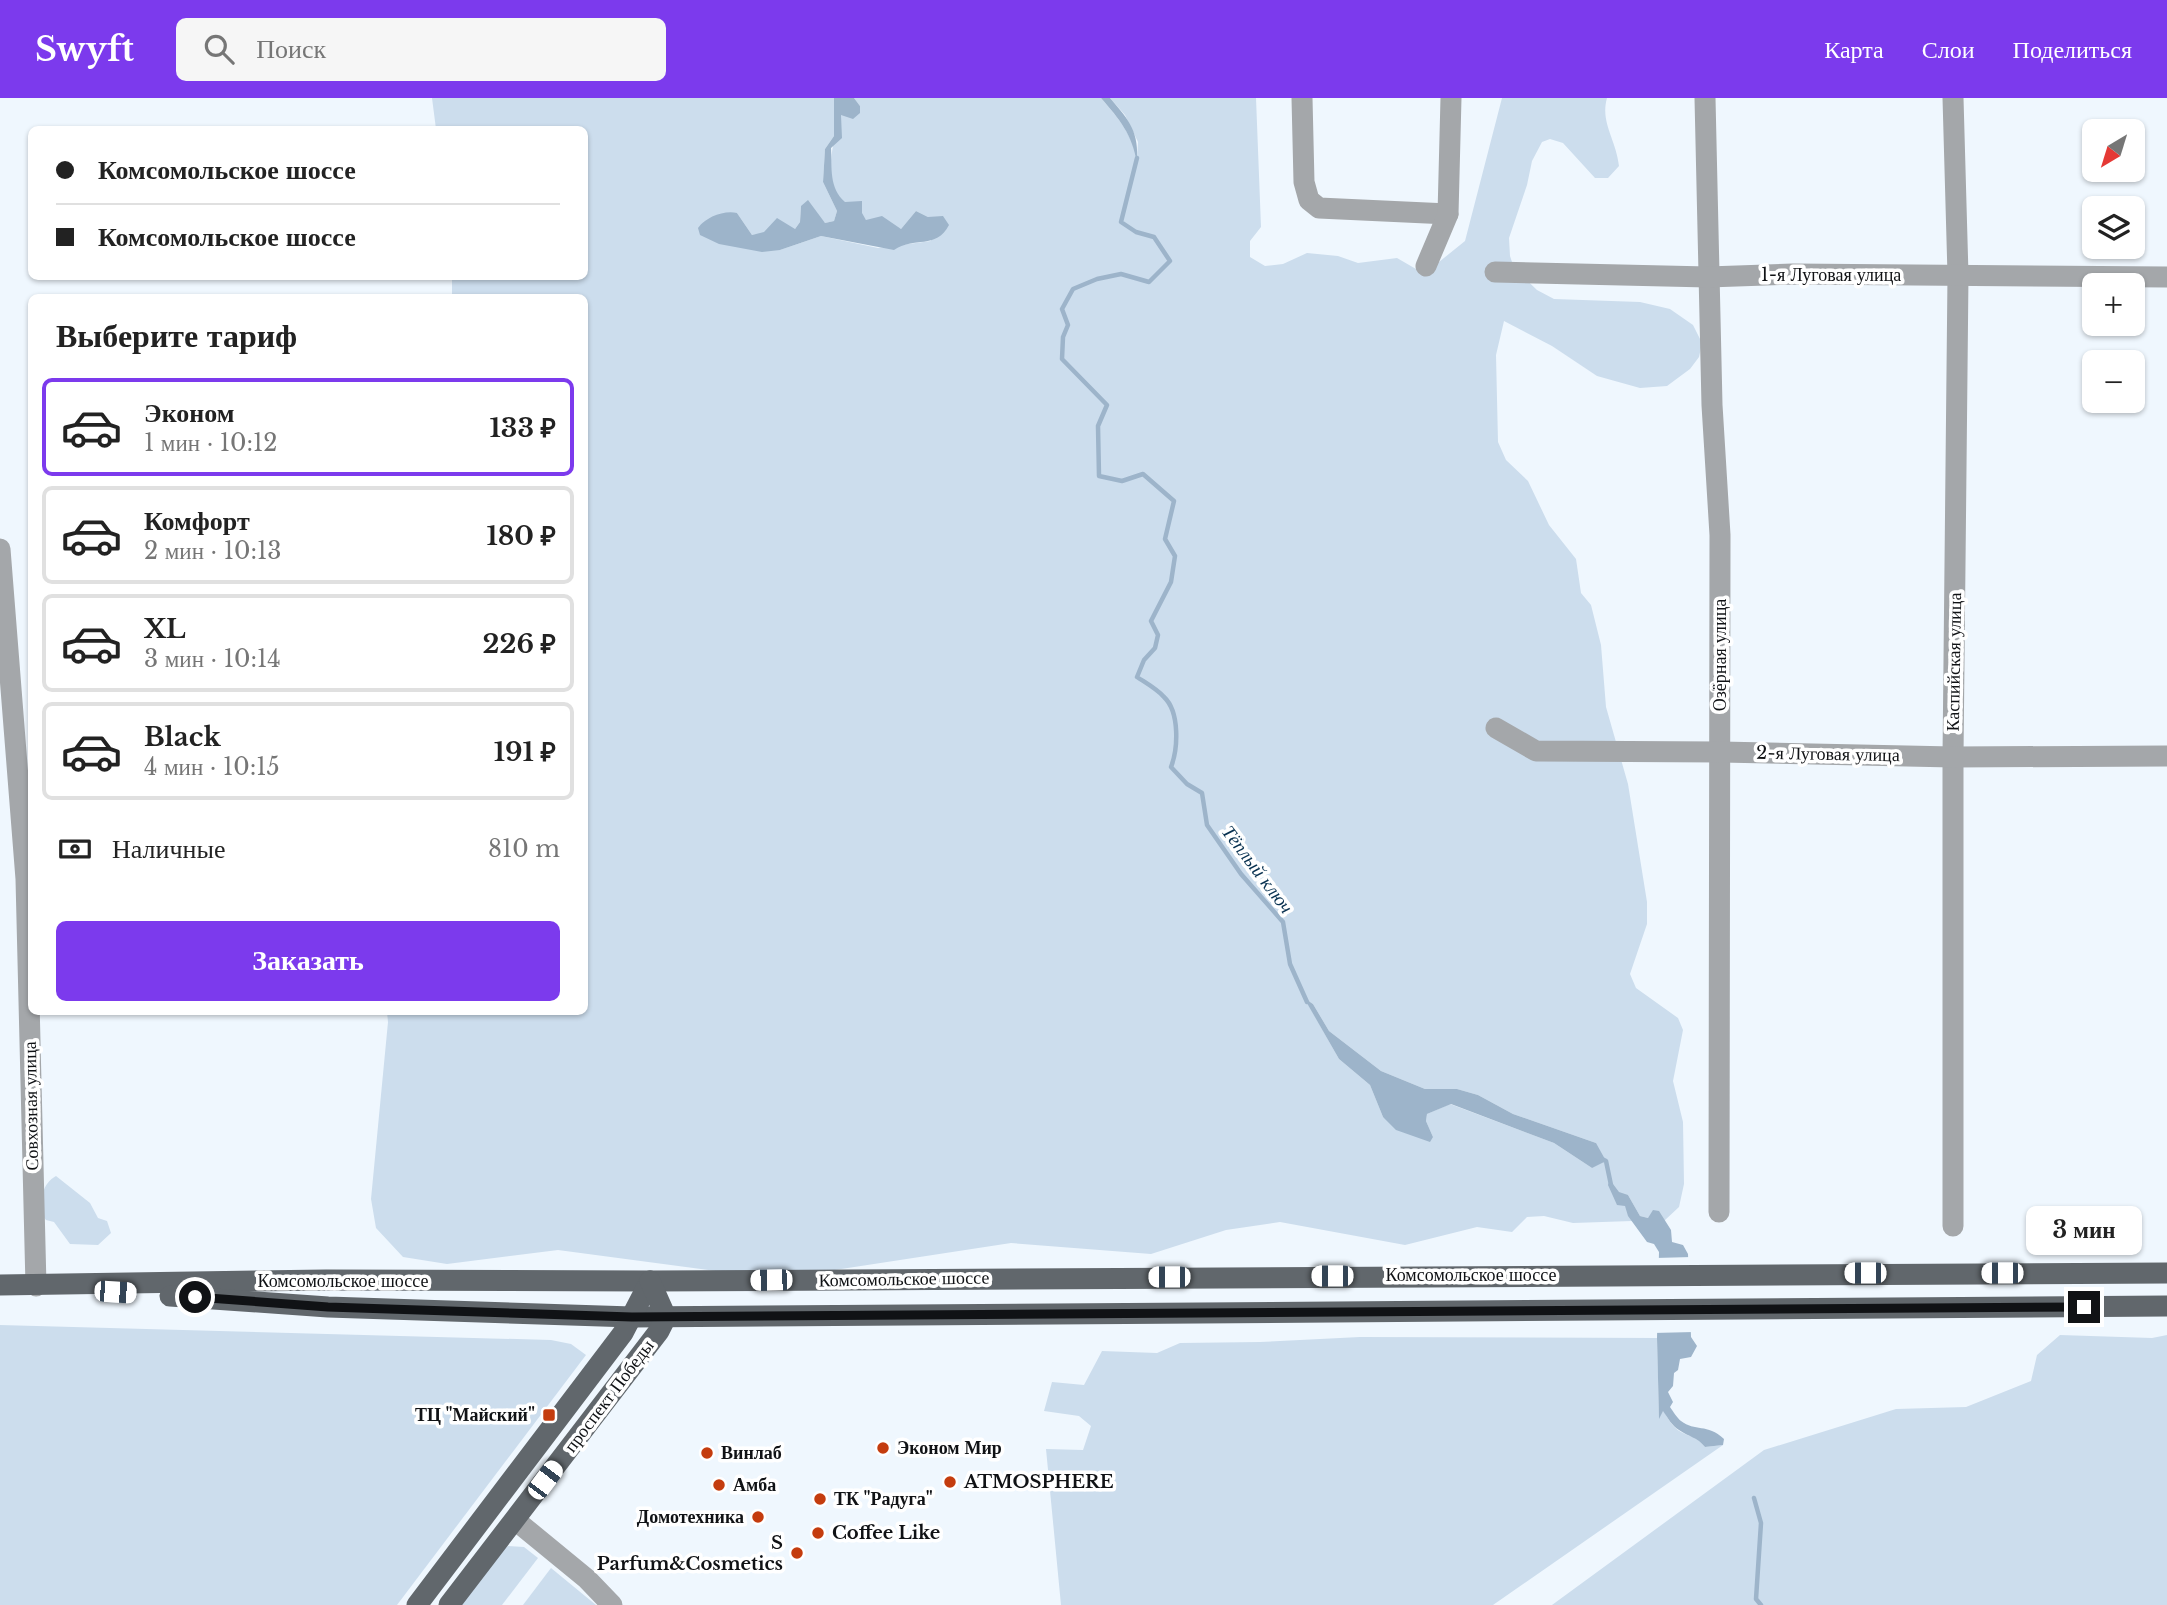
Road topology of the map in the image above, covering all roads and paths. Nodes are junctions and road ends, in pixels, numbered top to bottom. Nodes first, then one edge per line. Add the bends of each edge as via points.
1 (1302, 98) edge
2 (1451, 98) edge
3 (1705, 98) edge
4 (1953, 98) edge
5 (1448, 214) junction
6 (1426, 266) dead end
7 (1495, 272) dead end
8 (1958, 275) junction
9 (1708, 277) junction
10 (2167, 278) edge
11 (0, 549) edge
12 (1496, 728) dead end
13 (1721, 751) junction
14 (2167, 756) edge
15 (1953, 757) junction
16 (28, 960) edge
17 (29, 1015) edge
18 (1719, 1212) dead end
19 (1953, 1217) dead end
20 (2167, 1273) edge
21 (326, 1280) junction
22 (650, 1281) junction
23 (0, 1285) edge
24 (36, 1286) junction
25 (328, 1307) junction
26 (2167, 1307) edge
27 (632, 1317) junction
28 (666, 1317) junction
29 (495, 1504) junction
30 (515, 1520) junction
31 (417, 1605) edge
32 (449, 1605) edge
33 (612, 1605) edge

1 - 5 street via 1304,182 1309,200 1319,208
2 - 5 street
3 - 9 street, Озёрная улица
4 - 8 street, Каспийская улица
5 - 6 street
7 - 9 street, 1-я Луговая улица
8 - 9 street, 1-я Луговая улица
8 - 10 street, 1-я Луговая улица
8 - 15 street, Каспийская улица
9 - 13 street, Озёрная улица via 1720,535
11 - 16 street, Совхозная улица via 26,879
12 - 13 street, 2-я Луговая улица via 1536,751
13 - 15 street, 2-я Луговая улица
13 - 18 street, Озёрная улица
14 - 15 street, 2-я Луговая улица
15 - 19 street, Каспийская улица
17 - 24 street, Совхозная улица
20 - 22 main road, Комсомольское шоссе
21 - 22 main road, Комсомольское шоссе
21 - 24 main road, Комсомольское шоссе
21 - 25 main road
22 - 27 main road
22 - 28 main road
23 - 24 main road, Комсомольское шоссе
24 - 25 main road, Комсомольское шоссе
25 - 27 main road, Комсомольское шоссе
26 - 28 main road, Комсомольское шоссе
27 - 28 main road, Комсомольское шоссе
27 - 29 main road, проспект Победы
28 - 30 main road, проспект Победы
29 - 30 main road
29 - 31 main road, проспект Победы
30 - 32 main road, проспект Победы
30 - 33 street via 587,1578

